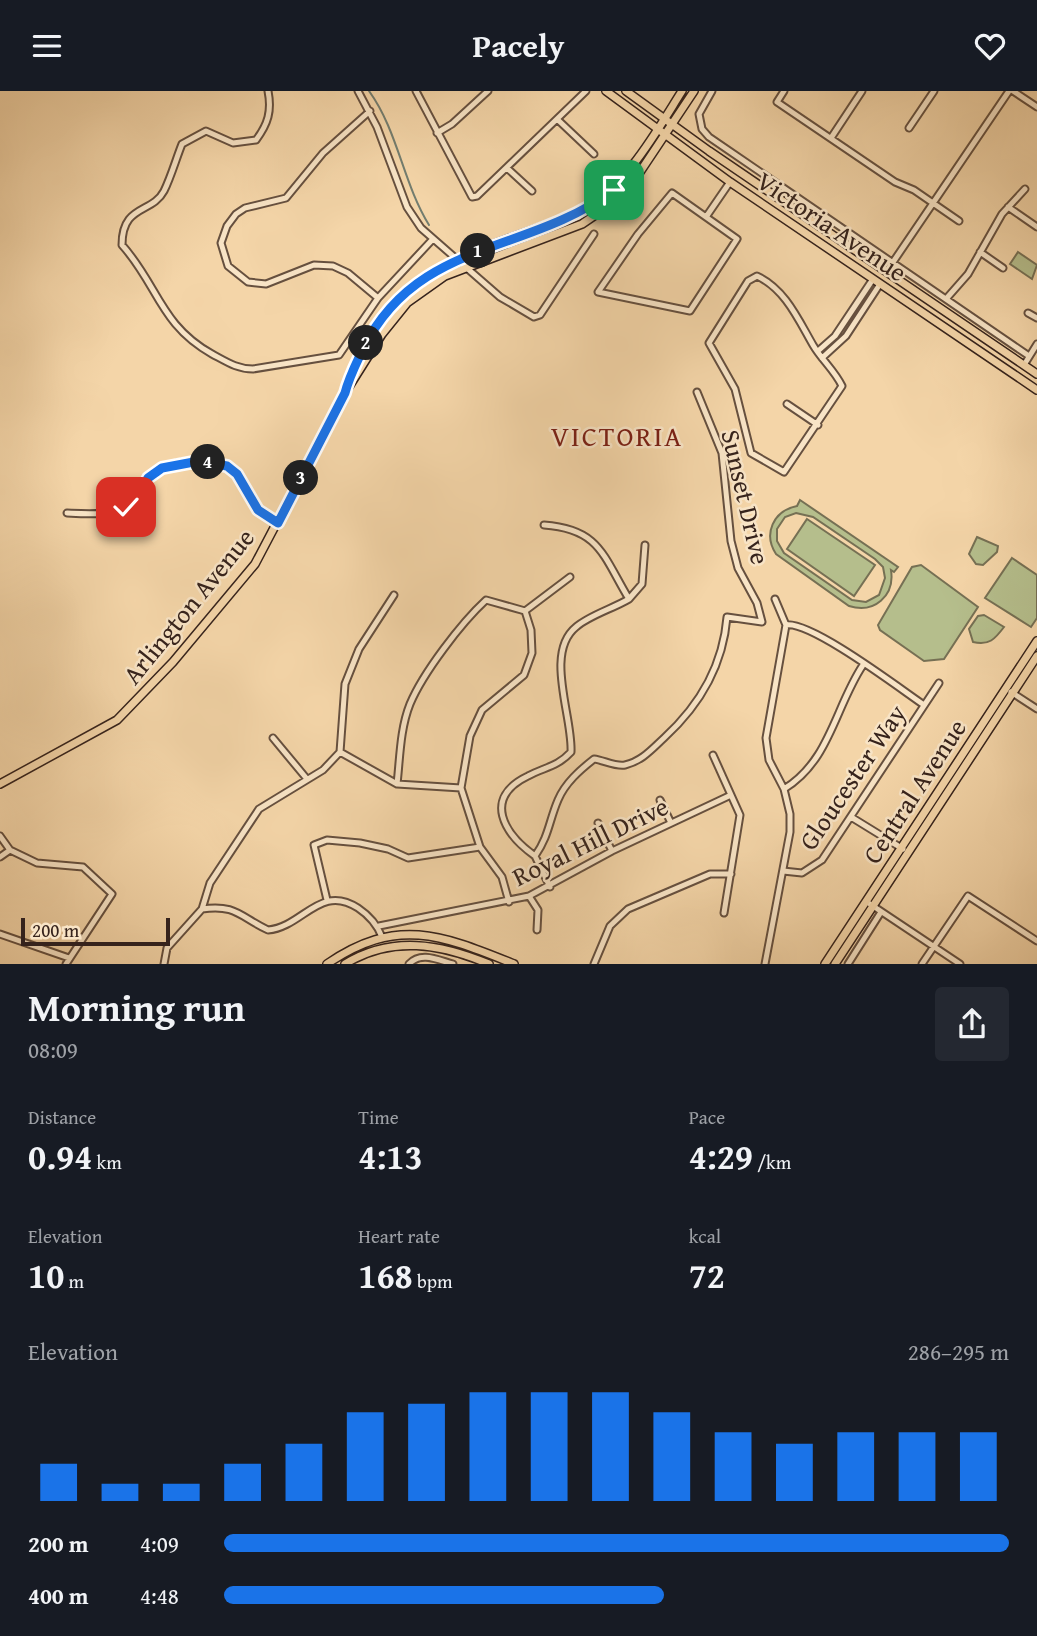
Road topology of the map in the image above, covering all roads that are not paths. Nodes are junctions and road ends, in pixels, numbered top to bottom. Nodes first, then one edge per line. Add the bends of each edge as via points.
1 (268, 91) edge
2 (358, 91) edge
3 (416, 91) edge
4 (488, 91) edge
5 (586, 91) edge
6 (606, 91) edge
7 (626, 91) edge
8 (682, 91) edge
9 (694, 91) edge
10 (712, 91) edge
11 (784, 91) edge
12 (862, 91) edge
13 (934, 91) edge
14 (1011, 91) edge
15 (1037, 107) edge
16 (370, 111) junction
17 (557, 119) junction
18 (664, 120) junction
19 (672, 125) junction
20 (909, 128) dead end
21 (657, 129) junction
22 (437, 133) junction
23 (665, 135) junction
24 (831, 138) junction
25 (594, 153) dead end
26 (507, 168) junction
27 (730, 182) junction
28 (1025, 189) dead end
29 (532, 191) dead end
30 (935, 204) junction
31 (1008, 207) junction
32 (706, 218) junction
33 (960, 221) dead end
34 (1037, 227) edge
35 (594, 234) dead end
36 (432, 240) junction
37 (980, 252) junction
38 (456, 260) junction
39 (893, 262) junction
40 (467, 267) junction
41 (1003, 268) dead end
42 (887, 271) junction
43 (873, 279) junction
44 (880, 284) junction
45 (377, 297) junction
46 (946, 299) junction
47 (1028, 313) dead end
48 (1037, 318) edge
49 (1037, 344) edge
50 (818, 352) junction
51 (1029, 356) junction
52 (822, 358) junction
53 (1024, 365) junction
54 (1037, 374) edge
55 (1037, 390) edge
56 (697, 392) dead end
57 (345, 393) junction
58 (787, 404) dead end
59 (818, 425) junction
60 (67, 513) dead end
61 (278, 523) junction
62 (544, 525) dead end
63 (645, 545) dead end
64 (570, 577) dead end
65 (394, 595) dead end
66 (629, 599) junction
67 (775, 599) dead end
68 (525, 611) junction
69 (786, 625) junction
70 (1037, 641) edge
71 (1037, 656) edge
72 (863, 665) junction
73 (939, 683) dead end
74 (1009, 691) junction
75 (924, 705) junction
76 (1037, 709) edge
77 (273, 738) dead end
78 (340, 752) junction
79 (713, 755) dead end
80 (307, 779) junction
81 (0, 784) edge
82 (397, 784) junction
83 (461, 788) junction
84 (784, 789) junction
85 (731, 795) junction
86 (660, 800) dead end
87 (851, 817) junction
88 (598, 823) dead end
89 (671, 823) junction
90 (0, 837) edge
91 (480, 847) junction
92 (10, 850) junction
93 (905, 850) junction
94 (612, 851) junction
95 (536, 856) junction
96 (0, 857) edge
97 (783, 871) junction
98 (731, 874) junction
99 (550, 887) junction
100 (529, 896) junction
101 (327, 900) junction
102 (509, 902) junction
103 (870, 904) junction
104 (202, 909) junction
105 (881, 912) junction
106 (724, 913) dead end
107 (379, 926) junction
108 (537, 930) dead end
109 (0, 934) edge
110 (382, 937) junction
111 (1037, 941) edge
112 (431, 946) junction
113 (934, 946) junction
114 (353, 959) junction
115 (68, 961) edge
116 (164, 964) edge
117 (327, 964) edge
118 (345, 964) edge
119 (409, 964) edge
120 (453, 964) edge
121 (489, 964) edge
122 (514, 964) edge
123 (594, 964) edge
124 (765, 964) edge
125 (825, 964) edge
126 (835, 964) edge
127 (848, 964) edge
128 (922, 964) edge
129 (960, 964) edge

1 - 45 street via 267,125 256,141 233,143 206,131 182,144 163,193 131,217 122,230 122,245 178,329 196,345 239,369 339,355
2 - 16 street
3 - 22 street
4 - 22 street
5 - 17 street
6 - 21 main road, Victoria Avenue
7 - 18 main road, Victoria Avenue
8 - 18 main road, Arlington Avenue
9 - 19 main road, Arlington Avenue
10 - 39 street via 699,114 702,129
11 - 24 street via 777,102
12 - 24 street
13 - 20 street
14 - 15 street
14 - 30 street
16 - 36 street via 407,207
16 - 45 street via 324,153 286,198 236,214 221,243 228,266 248,282 266,284 314,265 334,266
17 - 25 street
17 - 26 street
18 - 19 main road, Victoria Avenue
18 - 21 main road, Arlington Avenue
19 - 23 main road, Arlington Avenue
19 - 42 main road, Victoria Avenue
21 - 23 main road, Victoria Avenue
21 - 38 main road, Arlington Avenue via 627,174 597,202
22 - 26 street via 472,197
23 - 27 main road, Victoria Avenue
23 - 40 main road, Arlington Avenue via 634,181 596,215
24 - 30 street
26 - 29 street
27 - 32 street
27 - 43 main road, Victoria Avenue
28 - 31 street
30 - 33 street
30 - 39 street
31 - 34 street
31 - 37 street
32 - 32 street via 672,193 598,292 690,311 736,242
35 - 40 street via 538,317 502,299
36 - 38 street
36 - 45 street
37 - 41 street
37 - 46 street
38 - 40 street
38 - 57 main road, Arlington Avenue via 411,286 387,310
39 - 42 street
39 - 46 street
40 - 57 main road, Arlington Avenue via 431,284 407,303
42 - 53 main road, Victoria Avenue
43 - 44 main road, Victoria Avenue
43 - 50 street via 835,336
44 - 52 street via 846,336
44 - 55 main road, Victoria Avenue
46 - 51 street
47 - 48 street
49 - 51 street
50 - 52 street
50 - 59 street via 794,310 768,281 757,276 748,281 709,343 735,389 751,453 784,472
51 - 53 street
52 - 59 street via 842,386
53 - 54 main road, Victoria Avenue
56 - 95 street, Sunset Drive via 722,453 735,554 762,622 727,617 725,644 690,715 642,759 621,766 594,759 582,768 558,800 548,836
57 - 61 main road, Arlington Avenue
58 - 59 street
60 - 61 street via 104,513 135,502 148,478 162,468 199,461 237,474 258,510
61 - 81 main road, Arlington Avenue via 250,570 131,709
62 - 66 street via 587,535 600,547
63 - 66 street via 642,584
64 - 68 street
65 - 78 street via 359,649 345,684
66 - 95 street via 577,626 566,638 561,655 571,752 561,762 513,785 503,799 501,812 507,828 516,842
67 - 69 street
68 - 82 street via 486,600 467,617 410,704
68 - 83 street via 531,653 524,675 482,710 470,736
69 - 72 street via 817,632
69 - 84 street via 766,738 769,759
70 - 74 main road, Central Avenue
71 - 74 main road, Central Avenue
72 - 75 street
72 - 84 street via 812,766
73 - 75 street, Gloucester Way
74 - 76 street
74 - 93 main road, Central Avenue
75 - 87 street, Gloucester Way
77 - 80 street
78 - 80 street
78 - 82 street
79 - 85 street
80 - 104 street via 259,809 209,883
82 - 83 street
83 - 91 street
84 - 97 street via 790,832
85 - 89 street, Royal Hill Drive
85 - 98 street via 740,825
86 - 89 street
87 - 93 street
87 - 97 street, Gloucester Way via 813,868 802,873
88 - 94 street
89 - 94 street, Royal Hill Drive
90 - 92 street
91 - 101 street via 408,858 388,849 327,840 314,845
91 - 102 street via 502,877
92 - 96 street
92 - 115 street via 37,863 83,867 112,894
93 - 103 main road, Central Avenue
94 - 99 street, Royal Hill Drive
95 - 99 street
97 - 124 street
98 - 106 street
98 - 123 street via 709,874 628,909 610,926
99 - 100 street, Royal Hill Drive
100 - 102 street, Royal Hill Drive
100 - 108 street via 538,910
101 - 104 street via 280,929 267,930 236,909
101 - 107 street via 348,903
102 - 107 street, Royal Hill Drive
103 - 105 street
103 - 125 main road, Central Avenue
103 - 126 main road, Central Avenue
104 - 116 street via 167,948
105 - 113 street
105 - 127 street
107 - 110 street
109 - 115 street
110 - 112 main road via 424,941
110 - 114 main road
110 - 117 main road
110 - 122 main road via 451,939
111 - 113 street via 968,895
112 - 114 main road via 402,944
112 - 121 main road
113 - 128 street
113 - 129 street
114 - 118 main road
119 - 120 street via 423,957

